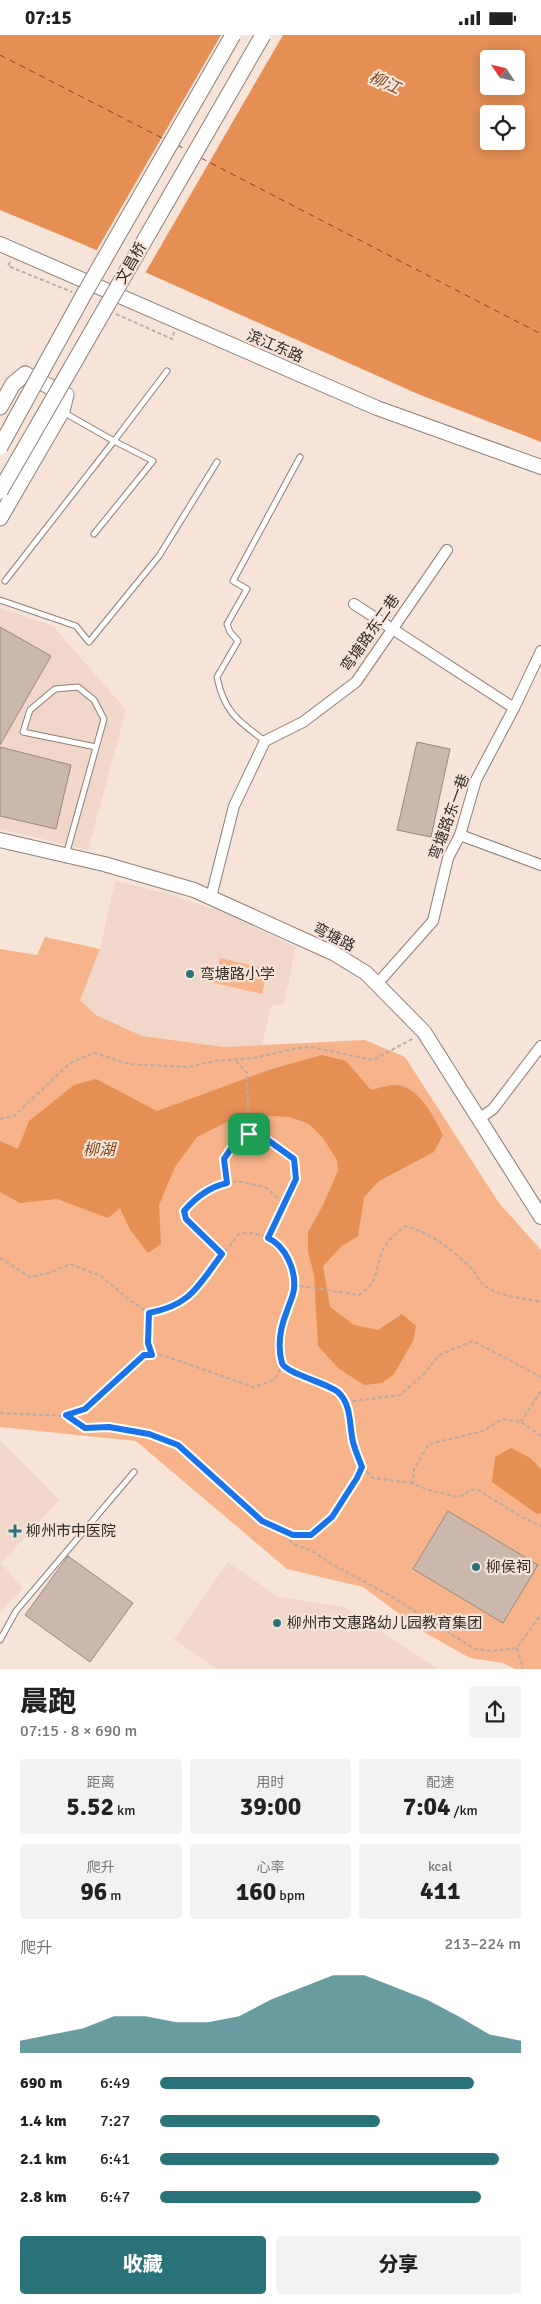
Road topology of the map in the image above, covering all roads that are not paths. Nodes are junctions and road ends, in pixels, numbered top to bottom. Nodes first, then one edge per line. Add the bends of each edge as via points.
1 (233, 35) edge
2 (263, 35) edge
3 (0, 244) edge
4 (167, 371) dead end
5 (0, 407) edge
6 (62, 411) junction
7 (114, 441) junction
8 (0, 447) edge
9 (300, 457) dead end
10 (217, 462) dead end
11 (541, 467) edge
12 (0, 491) edge
13 (0, 518) edge
14 (94, 534) dead end
15 (447, 550) dead end
16 (5, 581) dead end
17 (0, 600) edge
18 (354, 604) dead end
19 (392, 629) junction
20 (541, 651) edge
21 (514, 708) junction
22 (265, 741) junction
23 (96, 747) junction
24 (460, 835) junction
25 (0, 840) edge
26 (66, 855) junction
27 (541, 865) edge
28 (210, 897) junction
29 (377, 984) junction
30 (541, 1047) edge
31 (478, 1119) junction
32 (541, 1217) edge
33 (134, 1472) dead end
34 (0, 1640) edge

1 - 8 main road, 文昌桥, bridge
2 - 12 main road, 文昌桥, bridge
3 - 11 street, 滨江东路 via 377,407
4 - 7 lane
5 - 6 main road via 13,384 25,374 66,395
6 - 7 lane
6 - 13 main road
7 - 14 lane via 153,461
7 - 16 lane
9 - 22 lane via 233,581 247,589 227,624 238,641 217,677 221,697 239,722
10 - 17 lane via 160,556 89,642 76,626
15 - 19 street, 弯塘路东二巷
18 - 19 street
19 - 21 street
19 - 22 street, 弯塘路东二巷 via 356,682 303,722
20 - 21 street, 弯塘路东一巷
21 - 24 street, 弯塘路东一巷 via 476,780
22 - 28 street via 234,806
23 - 23 lane via 104,719 94,700 78,687 55,689 30,710 23,732
23 - 26 lane
24 - 27 street
24 - 29 street, 弯塘路东一巷 via 448,858 432,921
25 - 26 street, 弯塘路
26 - 28 street, 弯塘路 via 194,889
28 - 29 street, 弯塘路 via 334,954 366,973
29 - 31 street, 弯塘路 via 424,1033
30 - 31 street via 493,1109
31 - 32 street, 弯塘路
33 - 34 lane via 16,1611

